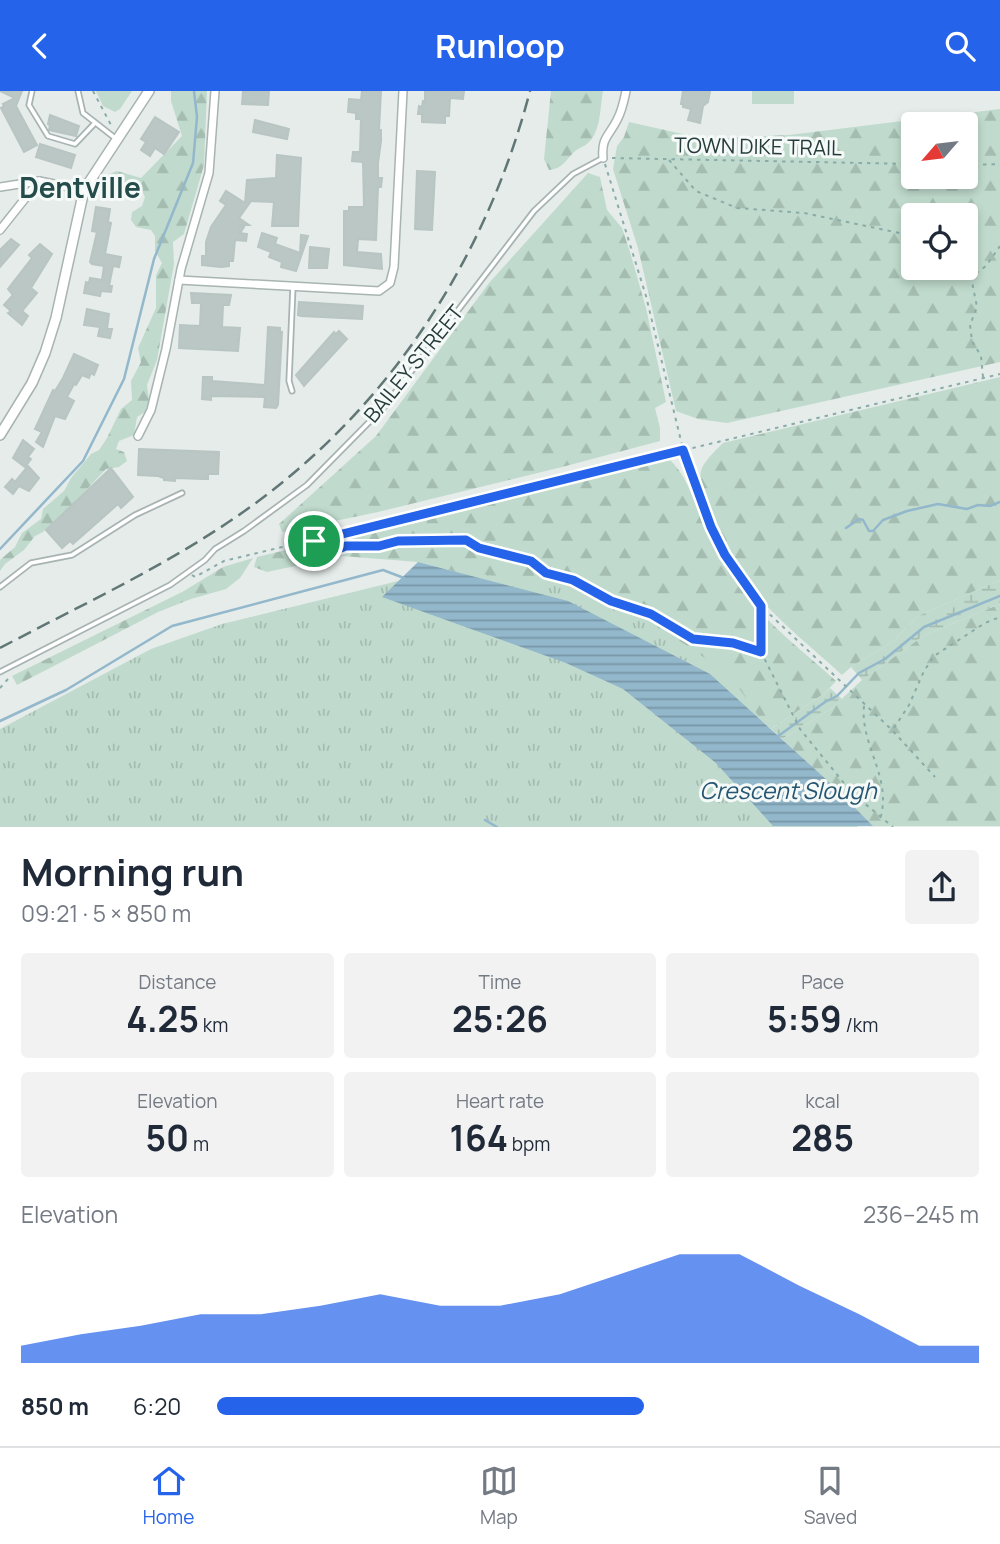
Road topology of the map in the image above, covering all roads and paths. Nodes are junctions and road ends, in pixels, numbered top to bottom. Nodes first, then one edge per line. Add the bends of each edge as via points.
1 (32, 91) edge
2 (78, 91) edge
3 (93, 91) edge
4 (149, 91) edge
5 (215, 91) edge
6 (403, 91) edge
7 (626, 91) edge
8 (95, 123) junction
9 (111, 125) dead end
10 (117, 139) junction
11 (603, 158) junction
12 (668, 159) junction
13 (901, 164) edge
14 (1000, 164) edge
15 (978, 165) edge
16 (39, 181) junction
17 (0, 187) edge
18 (84, 190) junction
19 (0, 229) edge
20 (901, 233) edge
21 (1000, 246) edge
22 (978, 272) edge
23 (972, 280) edge
24 (179, 281) junction
25 (293, 286) junction
26 (1000, 374) edge
27 (983, 378) junction
28 (292, 391) dead end
29 (0, 435) edge
30 (138, 436) dead end
31 (683, 450) junction
32 (182, 493) dead end
33 (314, 541) junction
34 (188, 573) junction
35 (0, 587) edge
36 (761, 606) junction
37 (1000, 617) edge
38 (761, 652) junction
39 (0, 672) edge
40 (8, 679) dead end
41 (0, 688) edge
42 (864, 703) junction
43 (892, 730) junction
44 (934, 777) dead end
45 (881, 817) junction
46 (893, 827) edge

1 - 8 lane via 29,104 48,136 75,144
2 - 8 lane via 83,113
3 - 9 path
4 - 10 street
5 - 24 street via 210,171
6 - 25 street via 390,283 379,291
7 - 11 street via 616,122 604,138
8 - 10 lane
10 - 18 street
11 - 12 path, TOWN DIKE TRAIL
11 - 31 path via 646,296
11 - 34 lane, BAILEY STREET via 573,174 534,211 384,407 307,485
12 - 13 path, TOWN DIKE TRAIL
12 - 20 path via 696,191 737,208 804,213
14 - 15 path
16 - 17 street
16 - 18 street
16 - 19 street
18 - 29 street via 45,353
21 - 22 path
23 - 27 path via 977,298 971,333 981,356
24 - 25 street
24 - 30 street via 154,398
25 - 28 lane
26 - 27 path
27 - 31 path
31 - 33 path
31 - 36 path via 711,527
32 - 35 lane via 135,515 72,555 31,563
33 - 34 path via 224,561 195,577
33 - 38 path via 318,547 338,549 398,541 466,540 479,548 531,561 546,573 651,614 693,639 733,643
34 - 39 lane, BAILEY STREET
36 - 38 path
36 - 42 path
37 - 43 path via 934,656
38 - 45 path via 800,729 852,793
40 - 41 path
42 - 43 path
42 - 45 path via 863,726 884,786
43 - 44 path
45 - 46 path

